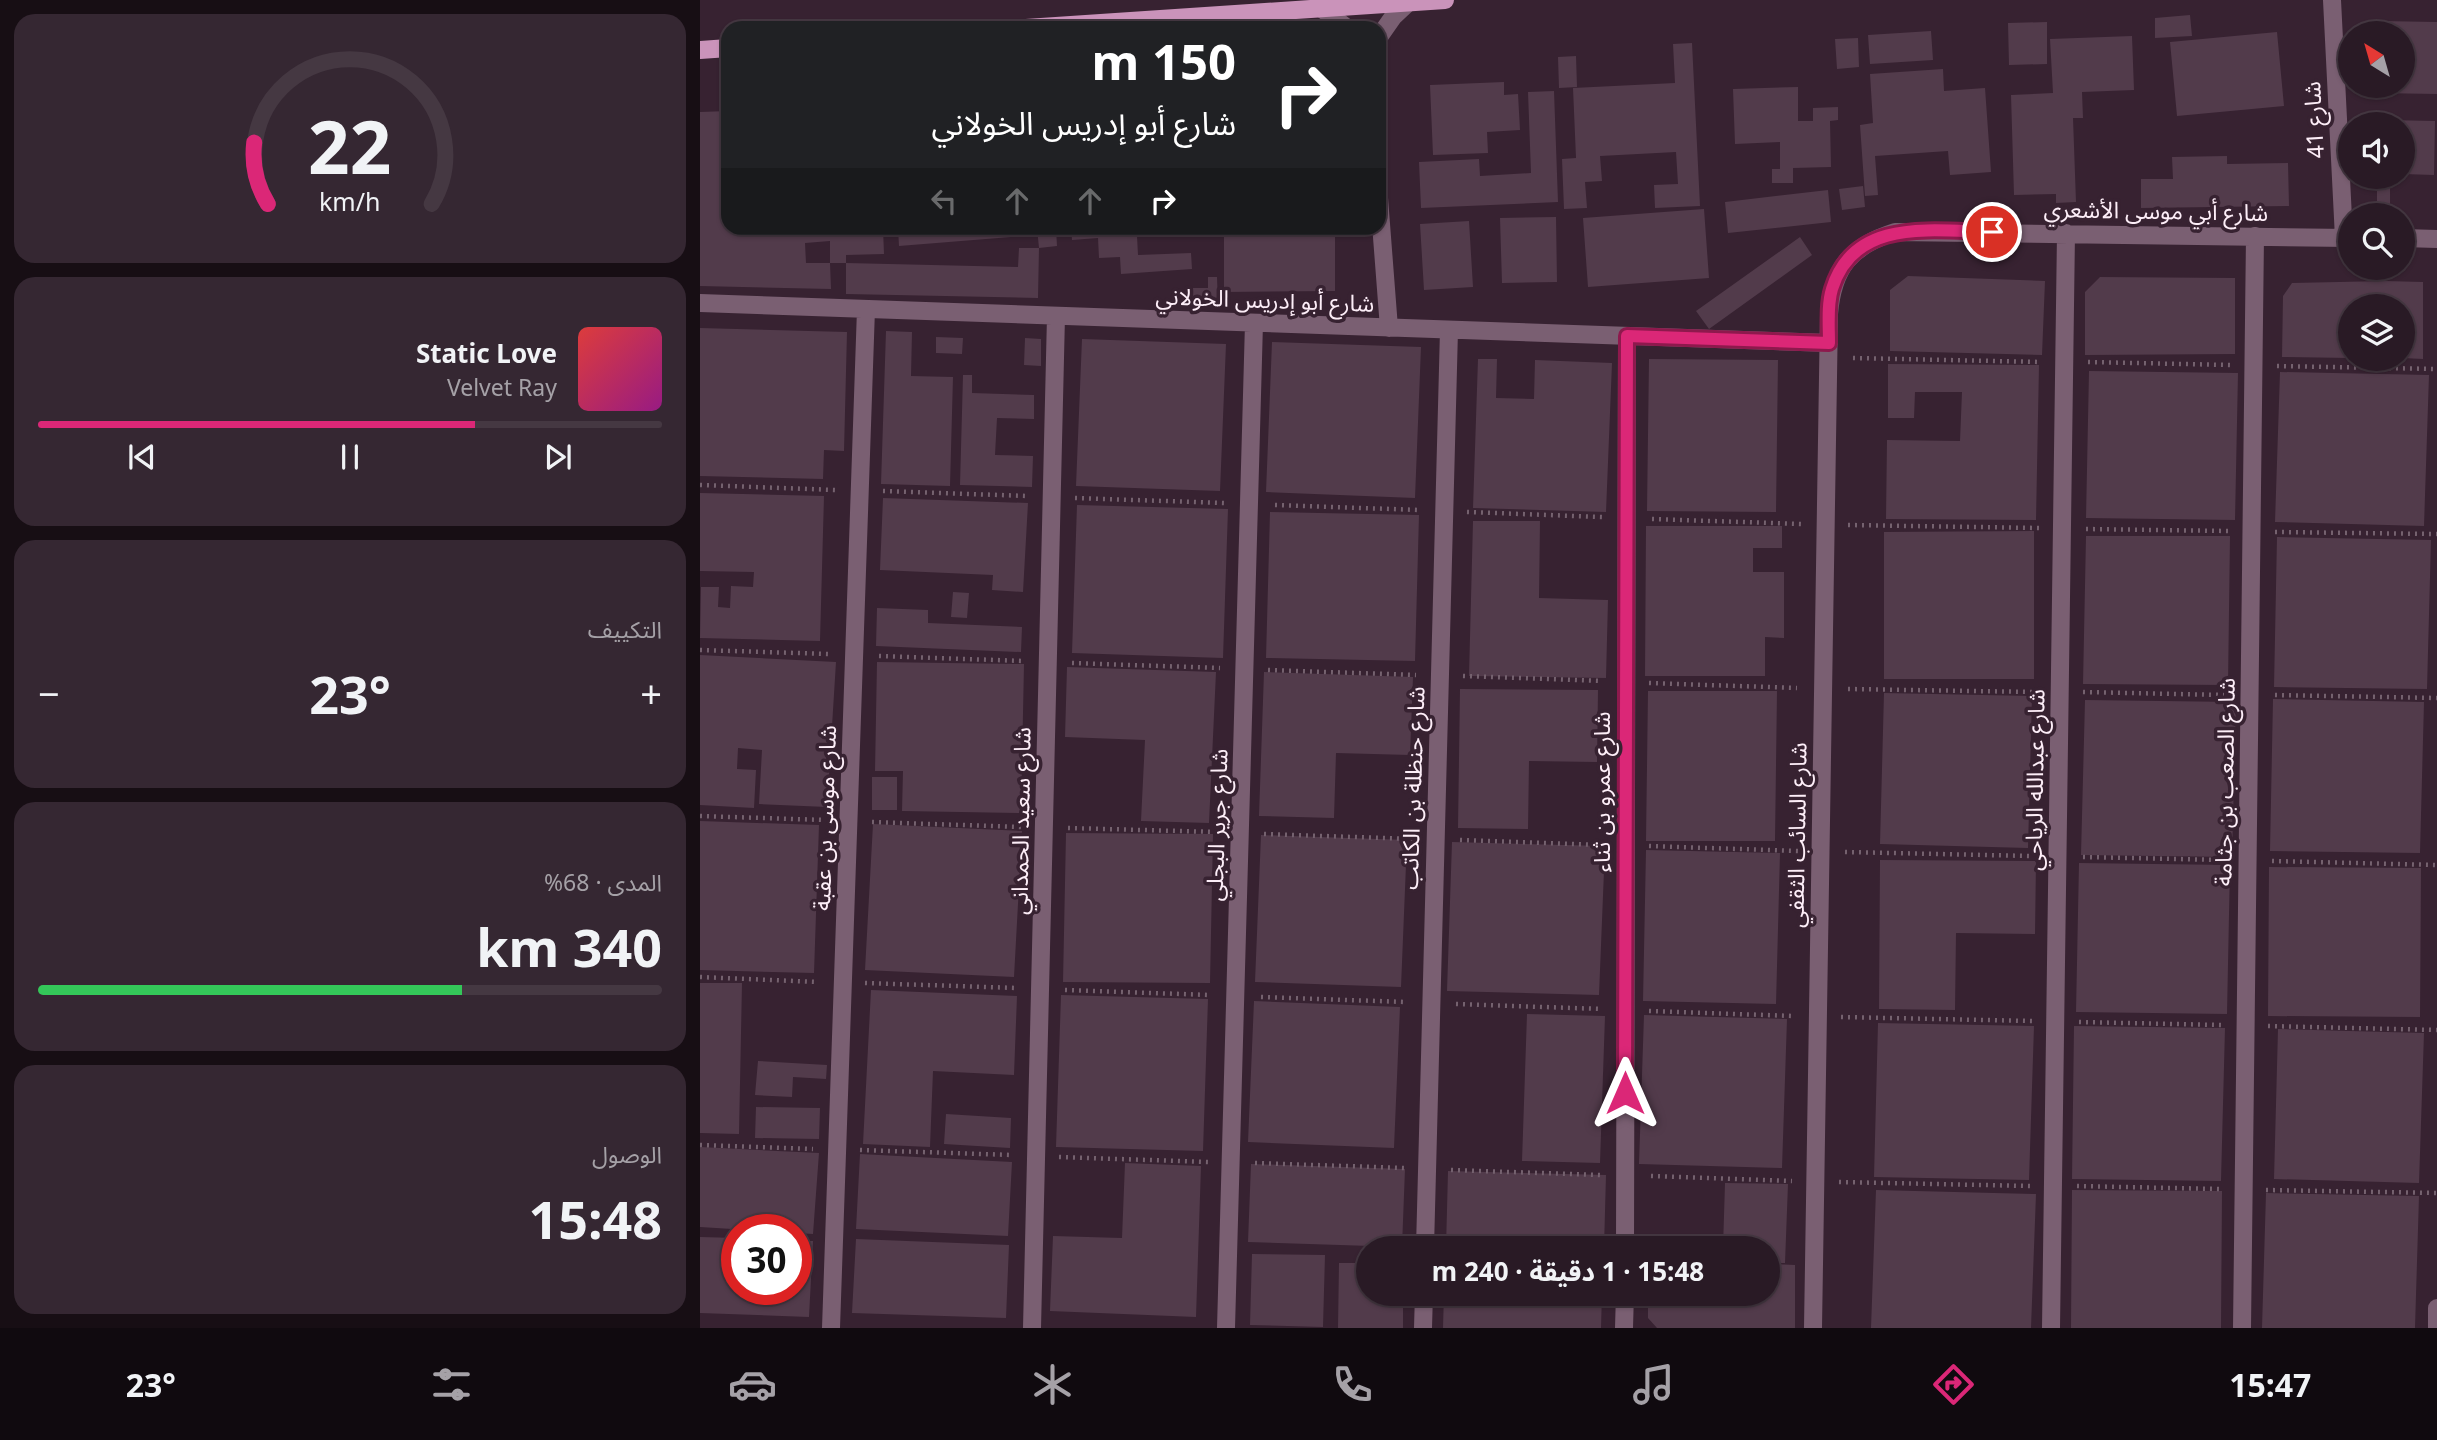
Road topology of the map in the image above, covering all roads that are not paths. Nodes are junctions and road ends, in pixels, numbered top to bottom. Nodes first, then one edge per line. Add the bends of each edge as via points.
1 (1445, 0) edge
2 (2332, 0) edge
3 (1409, 2) junction
4 (1321, 8) junction
5 (1129, 21) edge
6 (1338, 21) edge
7 (1386, 27) edge
8 (721, 48) edge
9 (700, 50) edge
10 (2345, 203) edge
11 (2066, 233) junction
12 (1382, 235) edge
13 (2255, 236) junction
14 (2338, 238) edge
15 (2415, 238) edge
16 (2437, 239) edge
17 (700, 303) edge
18 (866, 309) junction
19 (1056, 316) junction
20 (1254, 323) junction
21 (1389, 328) junction
22 (1449, 330) junction
23 (1627, 336) junction
24 (1828, 351) junction
25 (1425, 1236) edge
26 (1625, 1236) edge
27 (1424, 1306) edge
28 (1625, 1306) edge
29 (2437, 1308) edge
30 (831, 1328) edge
31 (1032, 1328) edge
32 (1226, 1328) edge
33 (1423, 1328) edge
34 (1624, 1328) edge
35 (1813, 1328) edge
36 (2051, 1328) edge
37 (2242, 1328) edge
38 (2437, 1328) edge

1 - 3 main road
2 - 10 street, شارع 41
3 - 4 main road
3 - 7 street
4 - 5 main road
4 - 6 street
8 - 9 main road
11 - 13 street, شارع أبي موسى الأشعري
11 - 24 street, شارع أبي موسى الأشعري via 1895,232 1873,239 1839,270 1831,291
11 - 36 street, شارع عبدالله الرياحي
12 - 21 street
13 - 14 street, شارع أبي موسى الأشعري
13 - 37 street, شارع الصعب بن جثامة
15 - 16 street
17 - 18 street, شارع أبو إدريس الخولاني
18 - 19 street, شارع أبو إدريس الخولاني
18 - 30 street, شارع موسى بن عقبة
19 - 20 street, شارع أبو إدريس الخولاني
19 - 31 street, شارع سعيد الحمداني
20 - 21 street, شارع أبو إدريس الخولاني
20 - 32 street, شارع جرير البجلي
21 - 22 street, شارع أبو إدريس الخولاني
22 - 23 street, شارع أبو إدريس الخولاني
22 - 25 street, شارع حنظلة بن الكاتب
23 - 24 street, شارع أبو إدريس الخولاني
23 - 26 street, شارع عمرو بن ثناء
24 - 35 street, شارع السائب الثقفي
27 - 33 street
28 - 34 street
29 - 38 street

